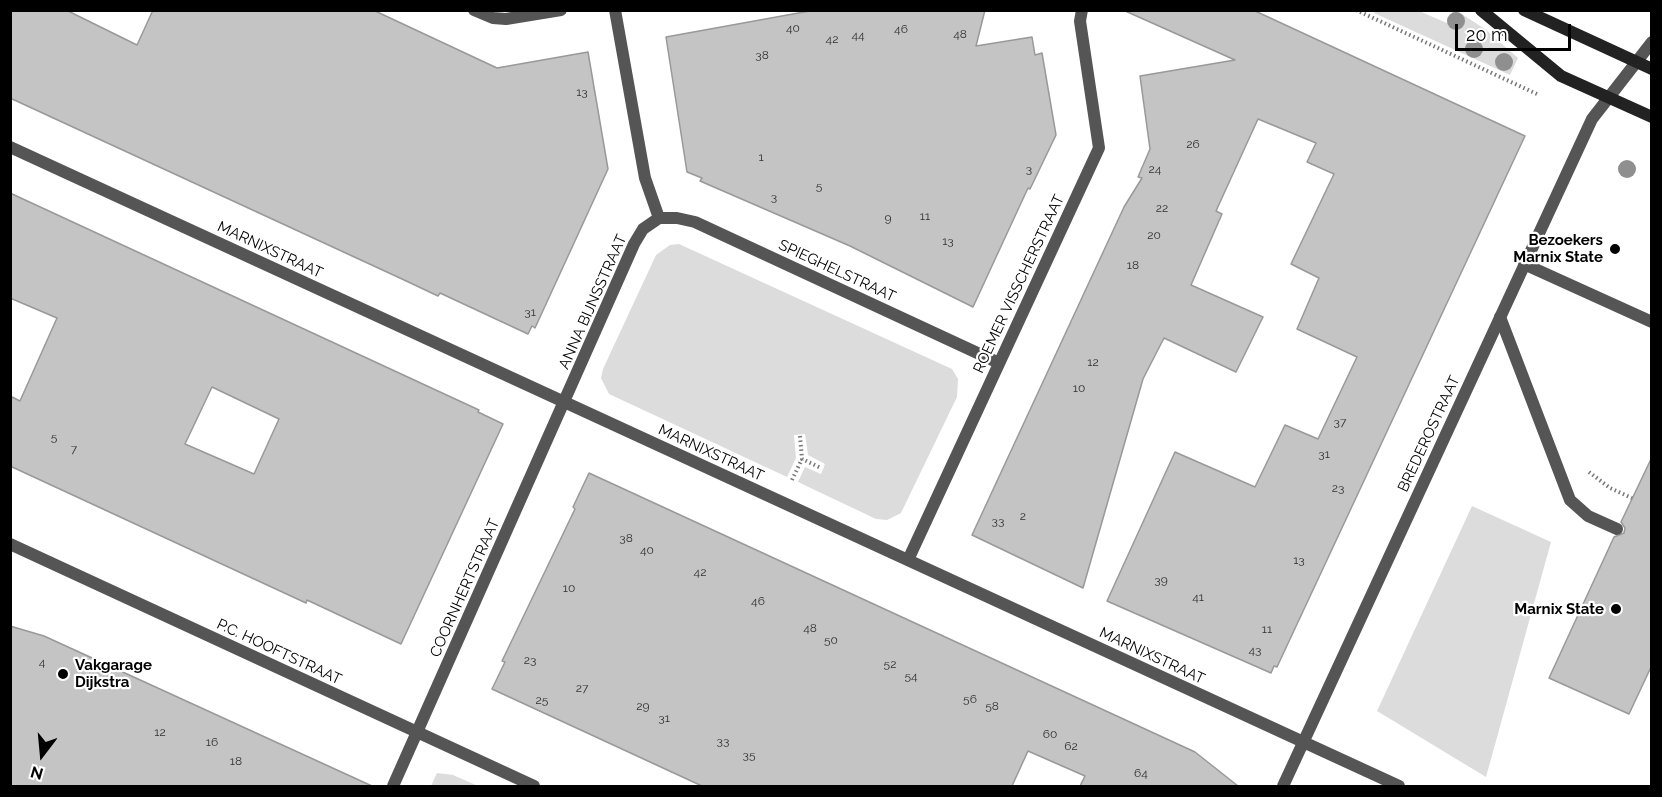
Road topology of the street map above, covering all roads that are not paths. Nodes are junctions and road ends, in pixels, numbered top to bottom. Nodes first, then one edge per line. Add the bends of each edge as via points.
1 (474, 10) edge
2 (561, 10) edge
3 (615, 10) edge
4 (1082, 10) edge
5 (1481, 10) edge
6 (1524, 10) edge
7 (1652, 42) edge
8 (1636, 62) junction
9 (1652, 69) edge
10 (1608, 98) junction
11 (1652, 117) edge
12 (10, 147) edge
13 (659, 218) junction
14 (1524, 264) junction
15 (1500, 316) junction
16 (1652, 322) edge
17 (999, 363) junction
18 (564, 402) junction
19 (1617, 529) dead end
20 (10, 544) edge
21 (908, 560) junction
22 (418, 733) junction
23 (1302, 742) junction
24 (393, 786) edge
25 (534, 786) edge
26 (1283, 786) edge
27 (1399, 786) edge

1 - 2 street via 506,19
3 - 13 street via 645,178
4 - 17 street, ROEMER VISSCHERSTRAAT via 1080,21 1099,148
5 - 10 main road via 1546,66
6 - 8 main road
7 - 8 street, BREDEROSTRAAT
8 - 9 main road
8 - 10 street, BREDEROSTRAAT
10 - 11 main road
10 - 14 street, BREDEROSTRAAT via 1592,119
12 - 18 street, MARNIXSTRAAT
13 - 17 street, SPIEGHELSTRAAT via 695,222
13 - 18 street, ANNA BIJNSSTRAAT via 643,229 634,244
14 - 15 street, BREDEROSTRAAT
14 - 16 street
15 - 19 street via 1570,500 1588,516
15 - 23 street, BREDEROSTRAAT
17 - 21 street, ROEMER VISSCHERSTRAAT
18 - 21 street, MARNIXSTRAAT
18 - 22 street, COORNHERTSTRAAT
20 - 22 street, P.C. HOOFTSTRAAT
21 - 23 street, MARNIXSTRAAT
22 - 24 street, COORNHERTSTRAAT
22 - 25 street, P.C. HOOFTSTRAAT
23 - 26 street, BREDEROSTRAAT
23 - 27 street, MARNIXSTRAAT

